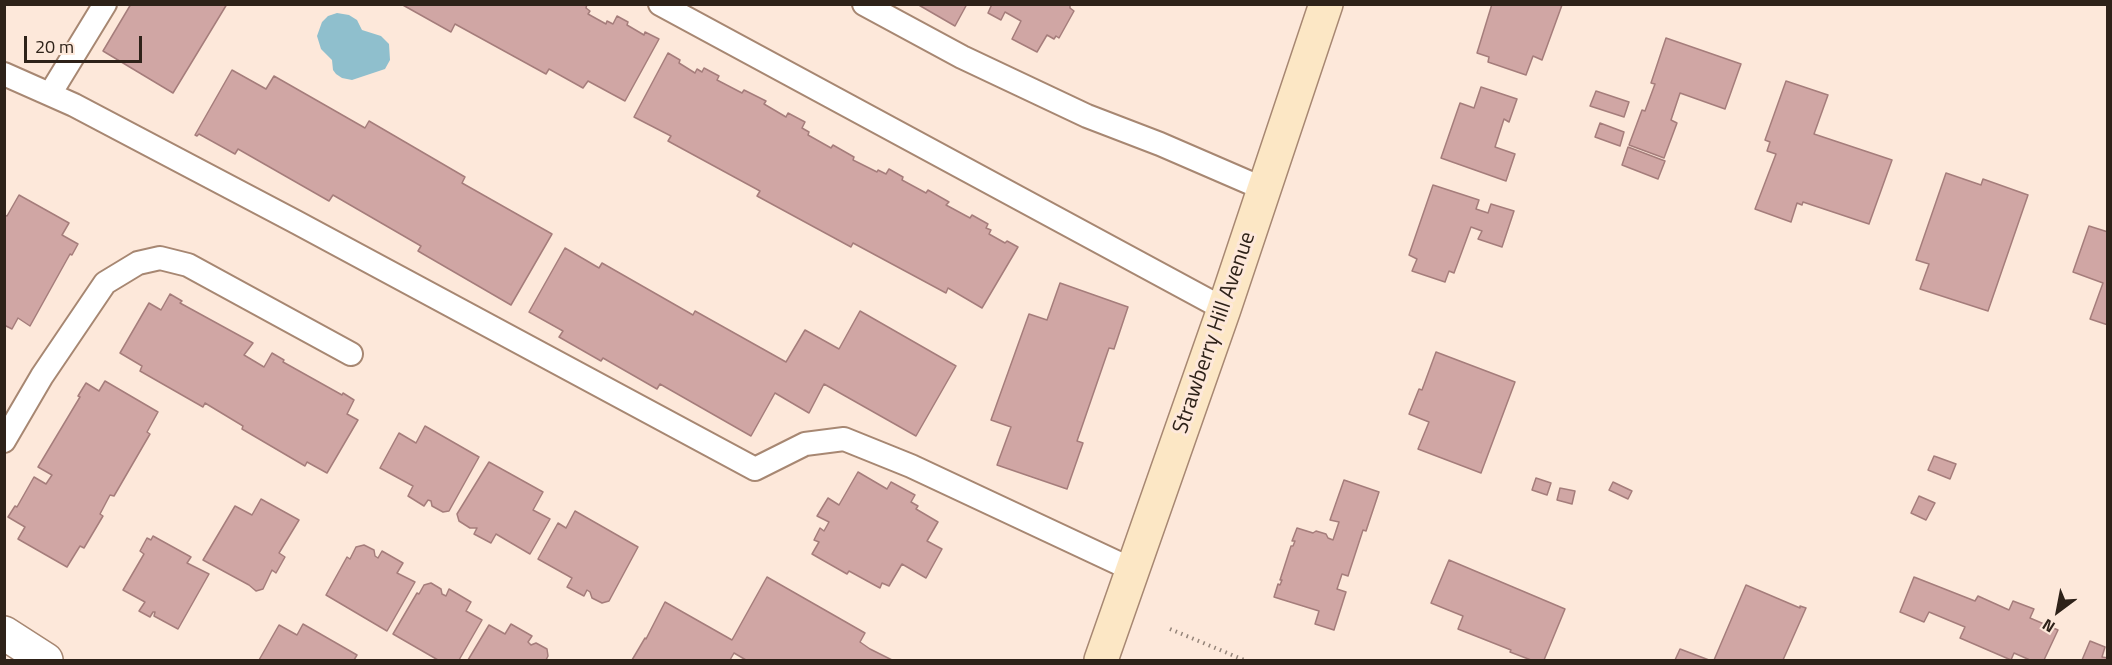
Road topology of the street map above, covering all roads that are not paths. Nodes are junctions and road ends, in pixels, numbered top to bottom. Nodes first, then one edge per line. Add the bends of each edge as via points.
1 (105, 4) edge
2 (660, 4) edge
3 (864, 4) edge
4 (1326, 4) edge
5 (4, 74) edge
6 (50, 94) junction
7 (1264, 189) junction
8 (1224, 309) junction
9 (351, 354) dead end
10 (4, 441) edge
11 (1133, 570) junction
12 (4, 633) edge
13 (46, 660) edge
14 (1101, 660) edge

1 - 6 lane
2 - 8 lane
3 - 7 lane via 962,57 1087,116
4 - 7 main road, Strawberry Hill Avenue
5 - 6 lane
6 - 11 lane via 755,469 805,444 844,439 911,466
7 - 8 main road, Strawberry Hill Avenue
8 - 11 main road, Strawberry Hill Avenue
9 - 10 lane via 188,264 160,258 149,260 105,283
11 - 14 main road, Strawberry Hill Avenue
12 - 13 street

